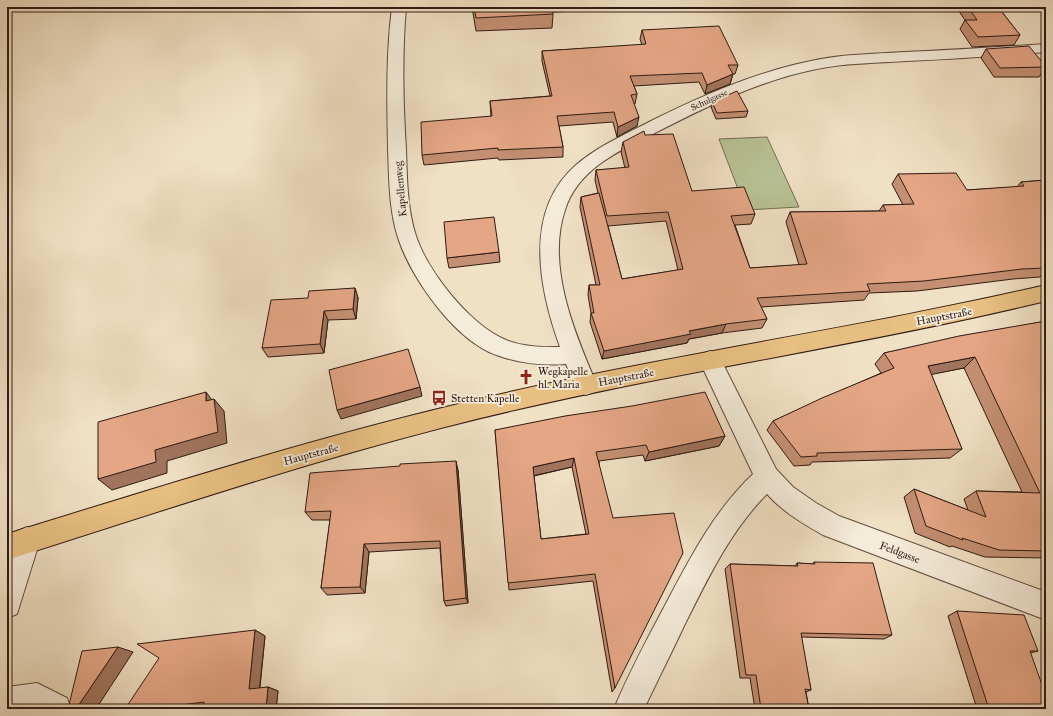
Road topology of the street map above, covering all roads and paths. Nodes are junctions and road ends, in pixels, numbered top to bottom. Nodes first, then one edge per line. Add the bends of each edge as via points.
1 (399, 7) edge
2 (1046, 48) edge
3 (1046, 293) edge
4 (573, 355) junction
5 (710, 360) junction
6 (586, 385) junction
7 (767, 477) junction
8 (17, 544) edge
9 (7, 604) edge
10 (1046, 606) edge
11 (7, 702) edge
12 (56, 709) edge
13 (629, 709) edge

1 - 4 street, Kapellenweg via 394,78 398,190 403,222 419,266 440,297 475,332 488,341 528,354 553,357
2 - 4 street, Schulgasse via 856,59 811,65 761,79 717,96 600,156 583,168 565,188 552,227 551,276 560,319
3 - 5 main road, Hauptstraße via 961,313
4 - 6 street
5 - 6 main road, Hauptstraße
5 - 7 street, Feldgasse
6 - 8 main road, Hauptstraße via 445,417 257,469
7 - 10 street, Feldgasse via 784,495 832,526
7 - 13 street via 738,506 696,572
8 - 9 street
11 - 12 street via 38,698

